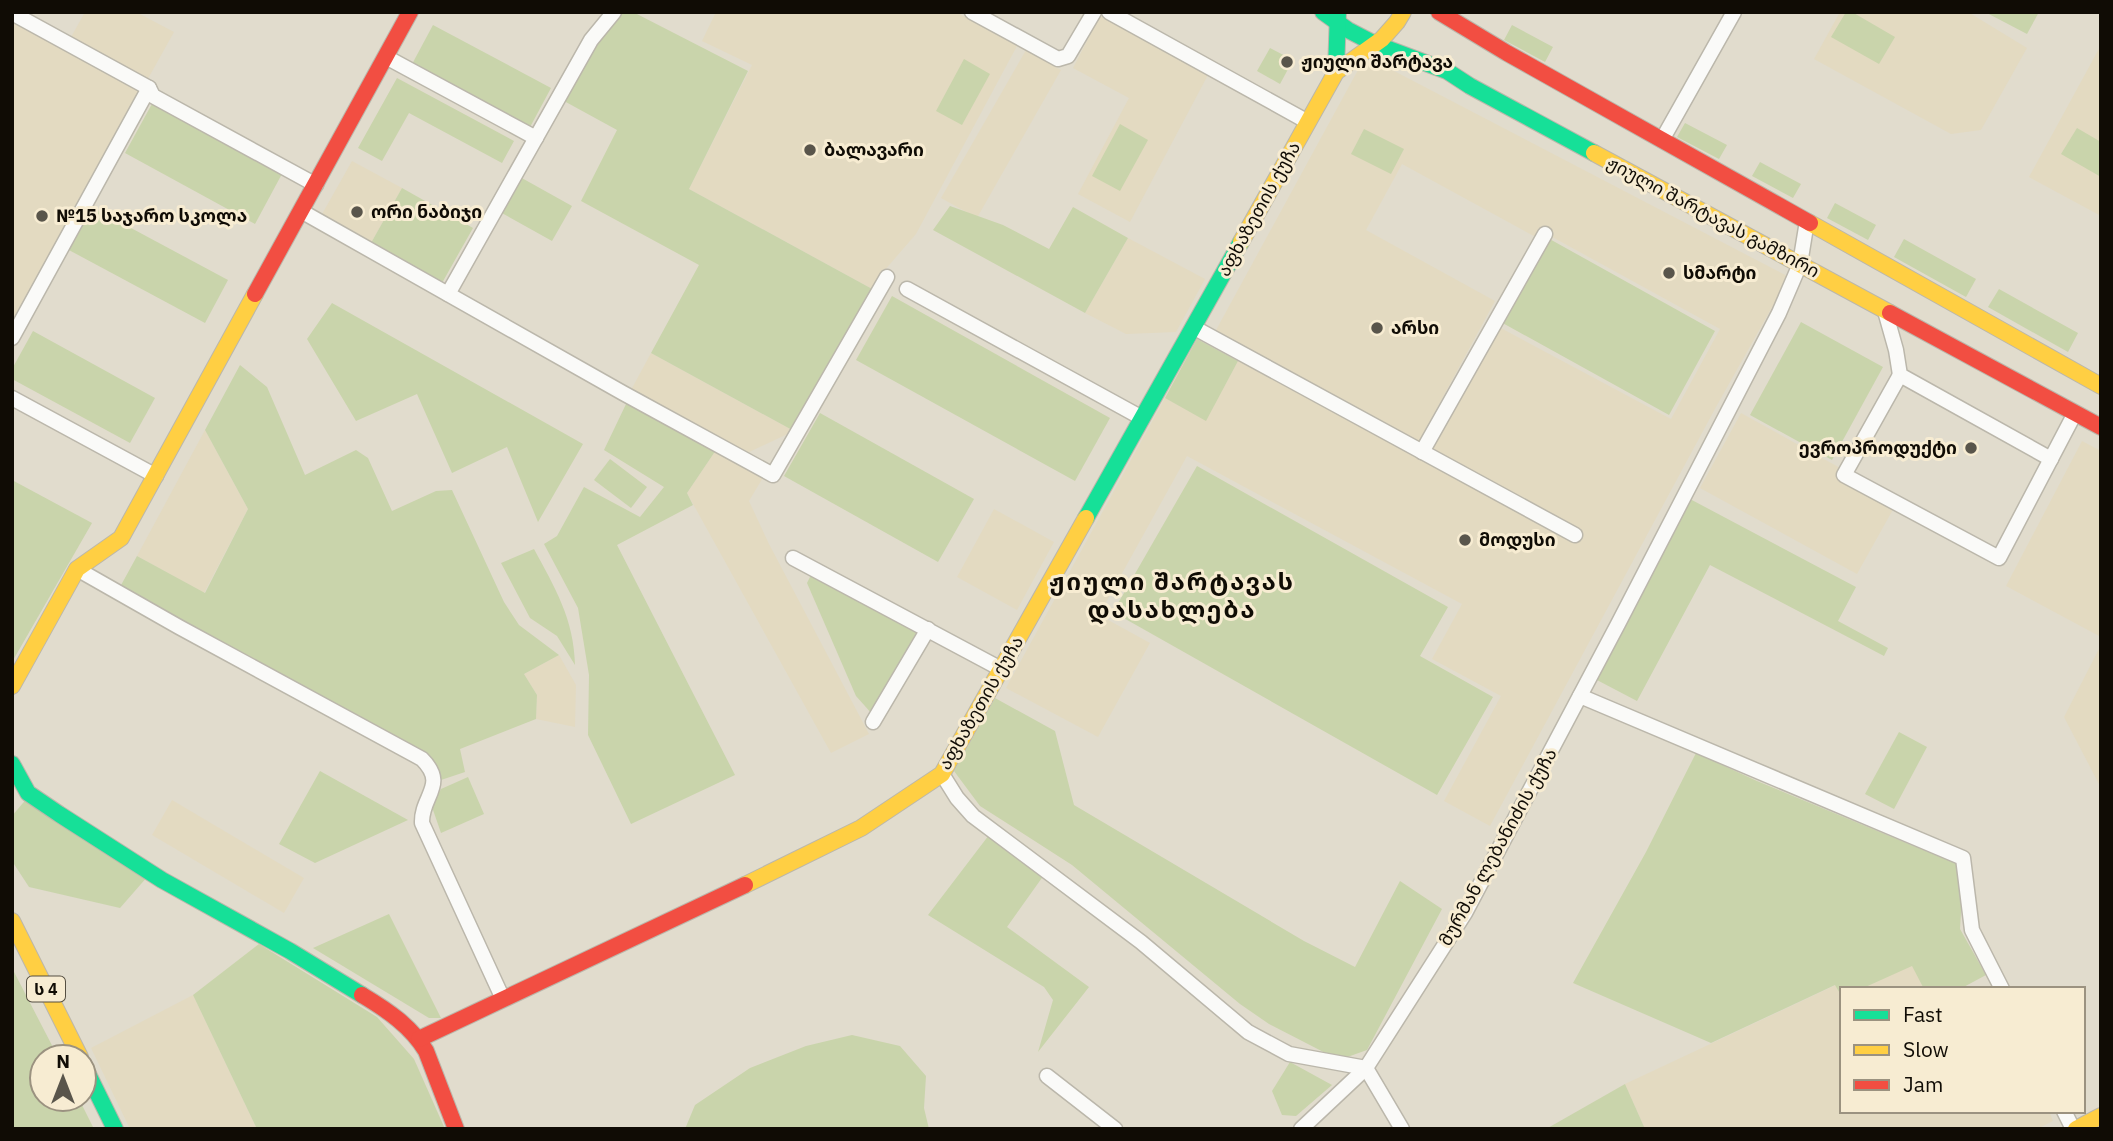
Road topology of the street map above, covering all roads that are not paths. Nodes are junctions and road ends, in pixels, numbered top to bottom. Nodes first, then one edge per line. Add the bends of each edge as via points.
1 (410, 12) edge
2 (614, 12) edge
3 (972, 12) edge
4 (1094, 12) edge
5 (1109, 12) edge
6 (1323, 12) edge
7 (1403, 12) edge
8 (1439, 12) edge
9 (1463, 12) edge
10 (1734, 12) edge
11 (12, 13) edge
12 (1338, 18) edge
13 (1477, 36) junction
14 (1376, 44) junction
15 (386, 57) junction
16 (1336, 72) junction
17 (149, 89) junction
18 (1308, 122) junction
19 (536, 138) junction
20 (1662, 140) junction
21 (316, 185) junction
22 (301, 211) junction
23 (1807, 221) junction
24 (1545, 234) dead end
25 (1800, 264) junction
26 (887, 277) dead end
27 (907, 289) dead end
28 (448, 294) junction
29 (1885, 311) junction
30 (1193, 327) junction
31 (12, 338) edge
32 (1899, 375) junction
33 (2101, 386) edge
34 (12, 398) edge
35 (2075, 413) junction
36 (1142, 418) junction
37 (2101, 427) edge
38 (1423, 452) junction
39 (2051, 459) junction
40 (156, 476) junction
41 (1574, 535) dead end
42 (793, 558) dead end
43 (77, 569) junction
44 (928, 629) junction
45 (1001, 669) junction
46 (12, 687) edge
47 (1580, 696) junction
48 (873, 722) dead end
49 (12, 764) edge
50 (942, 774) junction
51 (12, 921) edge
52 (2002, 987) edge
53 (503, 999) junction
54 (419, 1038) junction
55 (73, 1043) edge
56 (1366, 1068) junction
57 (1047, 1076) dead end
58 (98, 1094) edge
59 (2065, 1113) edge
60 (2101, 1116) edge
61 (115, 1129) edge
62 (456, 1129) edge
63 (1115, 1129) edge
64 (1301, 1129) edge
65 (1402, 1129) edge
66 (2074, 1129) edge

1 - 15 main road
2 - 19 street via 591,40
3 - 4 street via 1058,59 1068,56
5 - 18 street
6 - 12 main road, ჟიული შარტავას გამზირი
7 - 14 main road, აფხაზეთის ქუჩა
8 - 13 main road
9 - 13 main road
10 - 20 street
11 - 17 street
12 - 14 main road, ჟიული შარტავას გამზირი
12 - 16 main road, აფხაზეთის ქუჩა
13 - 20 main road
14 - 16 main road, აფხაზეთის ქუჩა
14 - 25 main road, ჟიული შარტავას გამზირი via 1427,61
15 - 19 street
15 - 21 main road
16 - 18 main road, აფხაზეთის ქუჩა
17 - 21 street via 153,96
17 - 31 street
18 - 30 main road, აფხაზეთის ქუჩა
19 - 28 street
20 - 23 main road
21 - 22 main road
22 - 28 street
22 - 40 main road
23 - 25 street, მურმან ლებანიძის ქუჩა
23 - 33 main road
24 - 38 street
25 - 29 main road, ჟიული შარტავას გამზირი
25 - 47 street, მურმან ლებანიძის ქუჩა via 1779,313
26 - 28 street via 773,475
27 - 36 street
29 - 32 street
29 - 35 main road, ჟიული შარტავას გამზირი
30 - 36 main road, აფხაზეთის ქუჩა
30 - 38 street
32 - 39 street
32 - 39 street via 1844,475 1999,558
34 - 40 street
35 - 37 main road, ჟიული შარტავას გამზირი
35 - 39 street
36 - 45 main road, აფხაზეთის ქუჩა
38 - 41 street
40 - 43 main road via 121,538
42 - 44 street
43 - 46 main road
43 - 53 street via 431,768 433,789 421,813 422,823
44 - 45 street
44 - 48 street
45 - 50 main road, აფხაზეთის ქუჩა
47 - 52 street via 1963,858 1972,930
47 - 56 street, მურმან ლებანიძის ქუჩა via 1465,913
49 - 54 main road via 28,793 59,814 162,880 391,1013
50 - 53 main road, აფხაზეთის ქუჩა via 861,828
50 - 56 street via 973,816 1141,942 1248,1032 1289,1054
51 - 55 main road, ს 4
53 - 54 main road, აფხაზეთის ქუჩა
54 - 62 main road
56 - 64 street, მურმან ლებანიძის ქუჩა
56 - 65 street
57 - 63 street
58 - 61 main road
59 - 66 street
60 - 66 main road

